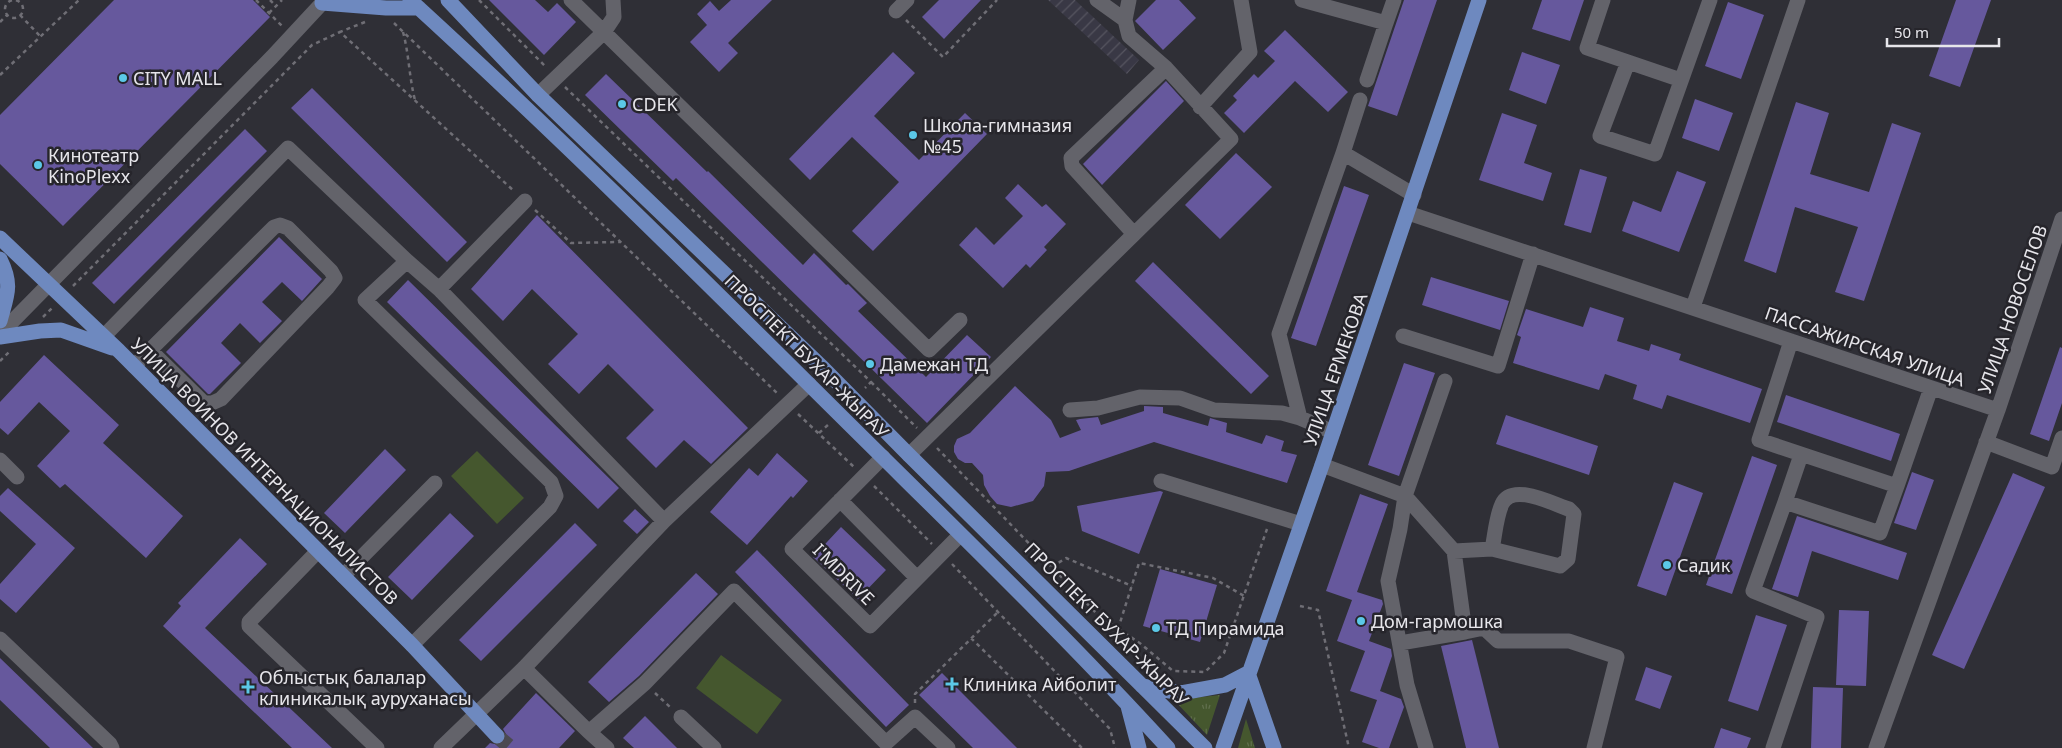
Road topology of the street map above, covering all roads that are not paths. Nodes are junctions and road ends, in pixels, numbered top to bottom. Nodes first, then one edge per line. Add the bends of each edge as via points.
1 (448, 0) edge
2 (571, 0) edge
3 (613, 0) edge
4 (1097, 0) edge
5 (1129, 0) edge
6 (1241, 0) edge
7 (1302, 0) edge
8 (1394, 0) edge
9 (1480, 0) edge
10 (1603, 0) edge
11 (1710, 0) edge
12 (1798, 0) edge
13 (324, 1) edge
14 (415, 4) edge
15 (1125, 20) junction
16 (1386, 23) junction
17 (604, 32) junction
18 (1628, 62) junction
19 (1166, 68) junction
20 (1367, 80) dead end
21 (1681, 80) junction
22 (538, 95) junction
23 (1360, 100) dead end
24 (1200, 107) junction
25 (1343, 153) junction
26 (1414, 195) junction
27 (525, 201) road end
28 (1408, 213) junction
29 (2062, 219) edge
30 (1134, 234) junction
31 (0, 238) edge
32 (1533, 254) junction
33 (0, 259) edge
34 (407, 261) junction
35 (48, 284) junction
36 (439, 289) junction
37 (1693, 308) junction
38 (960, 320) dead end
39 (0, 321) edge
40 (0, 335) edge
41 (104, 336) junction
42 (1403, 336) dead end
43 (1791, 341) junction
44 (150, 350) junction
45 (119, 351) junction
46 (134, 366) junction
47 (824, 369) junction
48 (1445, 381) dead end
49 (809, 384) junction
50 (1931, 388) junction
51 (1070, 410) dead end
52 (1998, 410) junction
53 (1300, 418) junction
54 (1333, 432) junction
55 (2062, 438) edge
56 (1986, 442) junction
57 (1801, 454) junction
58 (909, 455) junction
59 (883, 457) junction
60 (0, 460) edge
61 (1322, 465) junction
62 (17, 477) dead end
63 (1161, 482) dead end
64 (435, 483) dead end
65 (1897, 486) junction
66 (1405, 496) junction
67 (840, 500) junction
68 (1785, 502) junction
69 (664, 521) junction
70 (1301, 524) junction
71 (960, 535) junction
72 (1492, 549) junction
73 (318, 551) junction
74 (1454, 551) junction
75 (343, 576) junction
76 (917, 578) junction
77 (1465, 632) junction
78 (0, 639) edge
79 (1400, 643) junction
80 (412, 645) junction
81 (524, 668) junction
82 (1248, 673) junction
83 (1142, 686) junction
84 (1127, 703) junction
85 (475, 713) junction
86 (681, 717) road end
87 (589, 732) junction
88 (497, 736) tunnel mouth
89 (112, 748) edge
90 (377, 748) edge
91 (441, 748) edge
92 (607, 748) edge
93 (714, 748) edge
94 (948, 748) edge
95 (1139, 748) edge
96 (1168, 748) edge
97 (1205, 748) edge
98 (1223, 748) edge
99 (1274, 748) edge
100 (1426, 748) edge
101 (1594, 748) edge
102 (1772, 748) edge
103 (1876, 748) edge

1 - 22 main road, ПРОСПЕКТ БУХАР-ЖЫРАУ
2 - 17 street
3 - 17 street via 614,17
4 - 15 street
5 - 15 street
6 - 24 street via 1250,52
7 - 16 street
8 - 16 street
9 - 26 main road, УЛИЦА ЕРМЕКОВА
10 - 18 street via 1587,48
11 - 21 street
12 - 37 street
13 - 14 main road via 386,8
13 - 35 street
14 - 49 main road, ПРОСПЕКТ БУХАР-ЖЫРАУ via 531,111
15 - 19 street via 1129,36
16 - 20 street
17 - 22 street
17 - 38 street via 929,350
18 - 21 street
18 - 21 street via 1600,136 1655,154
19 - 24 street
19 - 30 street via 1071,158 1072,166
22 - 47 main road, ПРОСПЕКТ БУХАР-ЖЫРАУ
23 - 25 street
24 - 30 street via 1231,139
25 - 26 street
25 - 53 street via 1279,334
26 - 28 main road, УЛИЦА ЕРМЕКОВА
27 - 36 street
28 - 32 street, ПАССАЖИРСКАЯ УЛИЦА
28 - 54 main road, УЛИЦА ЕРМЕКОВА
29 - 52 street, УЛИЦА НОВОСЕЛОВ
30 - 58 street
31 - 35 main road, УЛИЦА ВОИНОВ ИНТЕРНАЦИОНАЛИСТОВ
32 - 37 street, ПАССАЖИРСКАЯ УЛИЦА
32 - 42 street via 1498,366
33 - 39 main road via 7,273 8,286
34 - 36 street
34 - 41 street via 288,148
34 - 80 street via 365,300 551,482 556,496 550,507
35 - 40 street
35 - 41 main road, УЛИЦА ВОИНОВ ИНТЕРНАЦИОНАЛИСТОВ
36 - 69 street
37 - 43 street, ПАССАЖИРСКАЯ УЛИЦА
40 - 45 main road via 60,330
41 - 45 main road, УЛИЦА ВОИНОВ ИНТЕРНАЦИОНАЛИСТОВ
43 - 50 street, ПАССАЖИРСКАЯ УЛИЦА
43 - 57 street via 1759,440
44 - 44 street via 274,227 288,228 332,271 335,278 221,399 212,403 204,402
44 - 46 street
45 - 46 main road, УЛИЦА ВОИНОВ ИНТЕРНАЦИОНАЛИСТОВ
46 - 73 main road, УЛИЦА ВОИНОВ ИНТЕРНАЦИОНАЛИСТОВ
47 - 49 main road
47 - 58 main road, ПРОСПЕКТ БУХАР-ЖЫРАУ
48 - 66 street
49 - 59 main road, ПРОСПЕКТ БУХАР-ЖЫРАУ
49 - 69 street
50 - 52 street, ПАССАЖИРСКАЯ УЛИЦА
50 - 65 street
51 - 53 street via 1098,408 1140,397 1180,398 1214,410 1282,413
52 - 56 street
53 - 54 street
54 - 61 main road, УЛИЦА ЕРМЕКОВА
55 - 56 street via 2052,467
56 - 103 street
57 - 65 street
57 - 68 street
58 - 83 main road, ПРОСПЕКТ БУХАР-ЖЫРАУ
59 - 67 street, I'MDRIVE
59 - 71 main road, ПРОСПЕКТ БУХАР-ЖЫРАУ
60 - 62 street
61 - 66 street
61 - 70 main road, УЛИЦА ЕРМЕКОВА
63 - 70 street
64 - 75 street
65 - 68 street via 1880,533
66 - 74 street
66 - 79 street via 1388,581
67 - 76 street
67 - 76 street, I'MDRIVE via 792,549 870,626
68 - 102 street via 1753,591 1817,617
69 - 81 street
70 - 82 main road, УЛИЦА ЕРМЕКОВА
71 - 76 street, I'MDRIVE
71 - 84 main road, ПРОСПЕКТ БУХАР-ЖЫРАУ
72 - 72 street via 1502,503 1510,495 1520,493 1569,509 1574,514 1568,559 1560,566
72 - 74 street
73 - 75 main road, УЛИЦА ВОИНОВ ИНТЕРНАЦИОНАЛИСТОВ
73 - 90 street via 249,622 249,626
74 - 77 street
75 - 80 main road, УЛИЦА ВОИНОВ ИНТЕРНАЦИОНАЛИСТОВ
77 - 79 street
77 - 101 street via 1484,628 1498,641 1569,641 1617,657
78 - 89 street
79 - 100 street via 1407,685
80 - 85 main road, УЛИЦА ВОИНОВ ИНТЕРНАЦИОНАЛИСТОВ
81 - 85 street
81 - 87 street
82 - 83 main road via 1225,685 1181,693
82 - 98 main road, УЛИЦА ЕРМЕКОВА
82 - 99 main road
83 - 97 main road, ПРОСПЕКТ БУХАР-ЖЫРАУ
84 - 95 main road
84 - 96 main road, ПРОСПЕКТ БУХАР-ЖЫРАУ
85 - 88 main road, УЛИЦА ВОИНОВ ИНТЕРНАЦИОНАЛИСТОВ
85 - 91 street
86 - 93 street
87 - 92 street
87 - 94 street via 645,683 734,591 886,743 915,717

